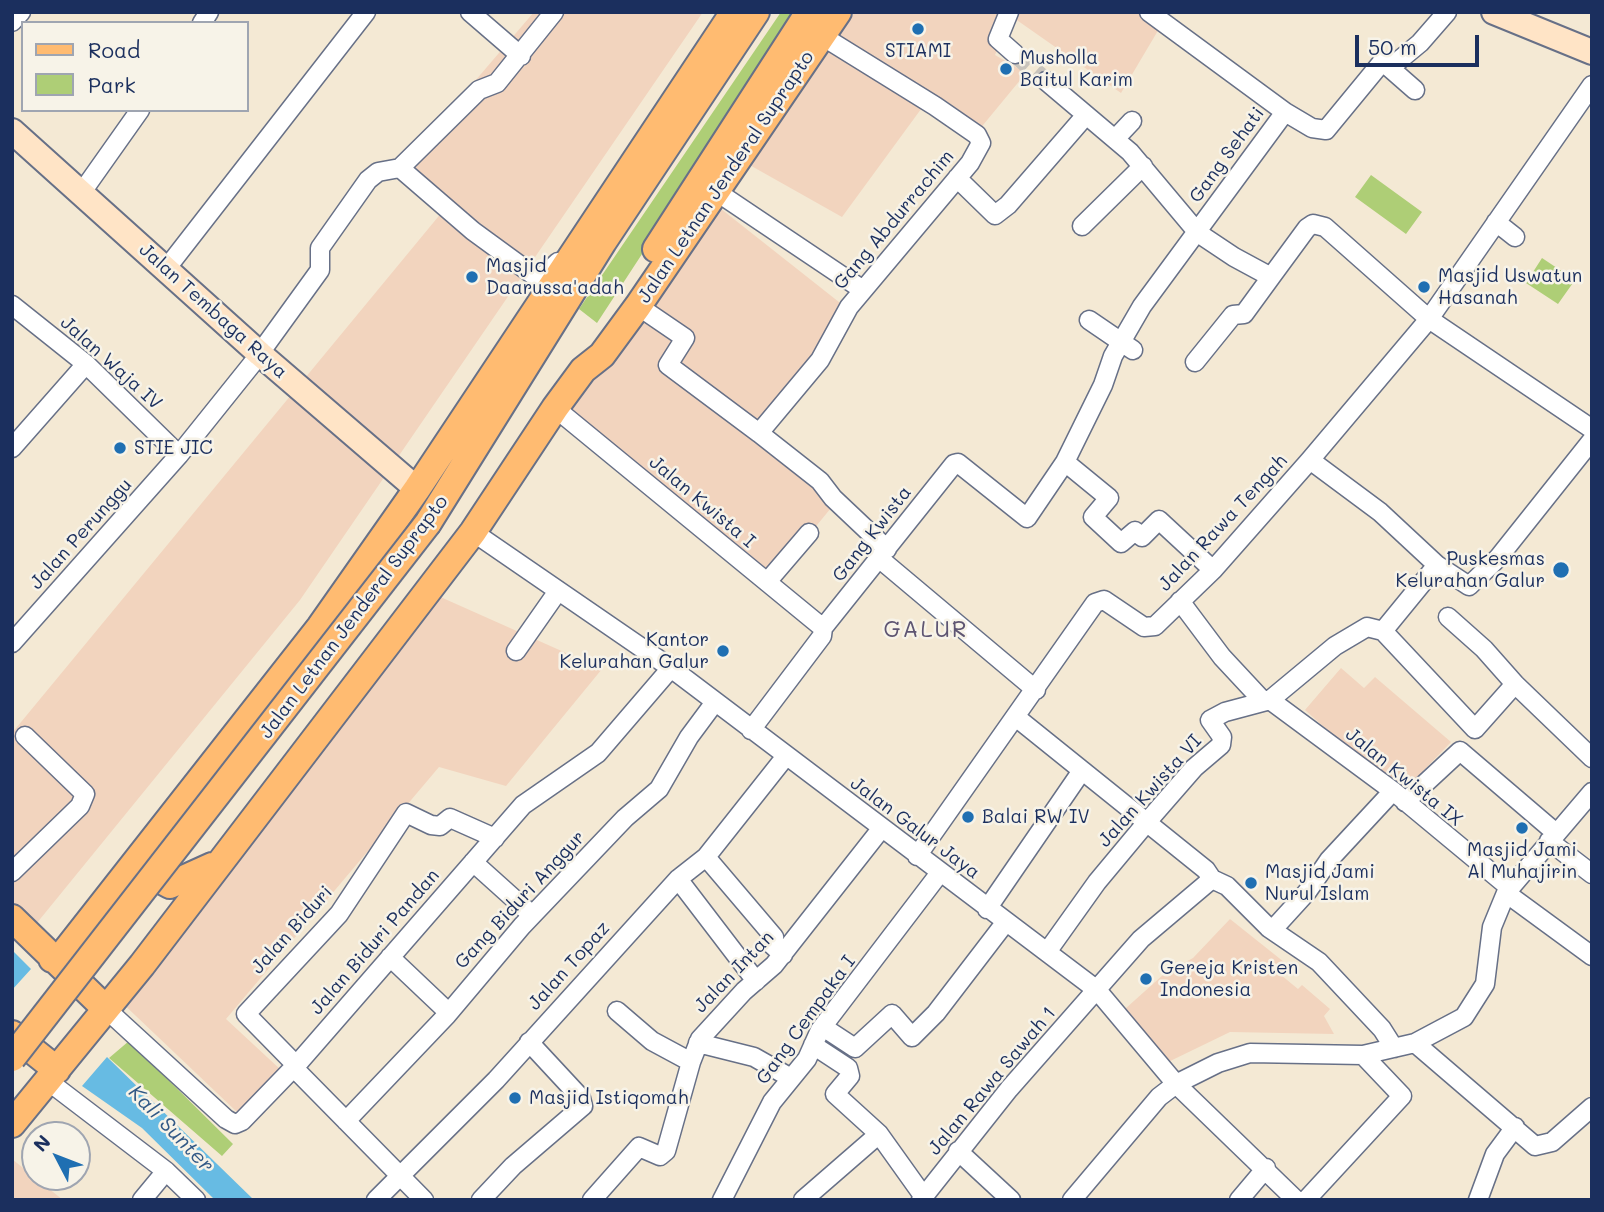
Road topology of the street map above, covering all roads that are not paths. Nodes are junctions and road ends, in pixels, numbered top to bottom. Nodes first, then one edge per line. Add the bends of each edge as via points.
1 (20, 12) edge
2 (366, 12) edge
3 (470, 12) edge
4 (554, 12) edge
5 (810, 12) edge
6 (838, 12) edge
7 (1009, 12) edge
8 (1149, 12) edge
9 (1447, 12) edge
10 (1494, 12) edge
11 (736, 14) edge
12 (12, 22) edge
13 (822, 36) junction
14 (1592, 52) edge
15 (1015, 54) tunnel mouth
16 (522, 55) junction
17 (1384, 62) junction
18 (1046, 81) tunnel mouth
19 (1592, 85) edge
20 (1415, 90) dead end
21 (139, 112) edge
22 (1285, 112) junction
23 (1086, 115) junction
24 (1132, 121) dead end
25 (12, 131) edge
26 (1115, 139) junction
27 (1143, 166) junction
28 (400, 169) junction
29 (957, 178) junction
30 (82, 192) junction
31 (717, 192) junction
32 (1496, 222) junction
33 (1082, 226) dead end
34 (1198, 233) junction
35 (1515, 237) dead end
36 (568, 259) junction
37 (166, 269) junction
38 (1270, 277) junction
39 (863, 290) junction
40 (12, 305) edge
41 (638, 306) junction
42 (1429, 319) junction
43 (1089, 320) dead end
44 (1126, 346) junction
45 (260, 354) junction
46 (1195, 362) dead end
47 (86, 364) junction
48 (583, 370) junction
49 (555, 408) junction
50 (1592, 429) edge
51 (759, 433) junction
52 (1592, 440) edge
53 (12, 448) edge
54 (179, 456) junction
55 (1310, 460) junction
56 (1065, 462) junction
57 (953, 465) joint
58 (417, 489) junction
59 (473, 532) junction
60 (809, 533) dead end
61 (883, 554) junction
62 (1437, 565) junction
63 (1213, 570) junction
64 (767, 582) junction
65 (558, 590) junction
66 (1180, 601) junction
67 (1448, 617) dead end
68 (823, 628) junction
69 (1383, 631) junction
70 (13, 640) edge
71 (516, 651) dead end
72 (671, 668) junction
73 (1515, 684) junction
74 (1036, 690) junction
75 (1266, 700) junction
76 (715, 702) junction
77 (1017, 718) junction
78 (751, 730) junction
79 (25, 736) dead end
80 (786, 756) junction
81 (1592, 758) edge
82 (1081, 772) junction
83 (1592, 792) edge
84 (1399, 796) junction
85 (1147, 822) junction
86 (881, 829) junction
87 (156, 837) junction
88 (1553, 837) junction
89 (495, 838) junction
90 (917, 856) junction
91 (706, 857) junction
92 (219, 862) junction
93 (473, 862) junction
94 (12, 872) edge
95 (939, 874) junction
96 (1592, 874) edge
97 (678, 879) junction
98 (1212, 879) junction
99 (1508, 890) junction
100 (987, 909) junction
101 (532, 915) junction
102 (12, 918) edge
103 (1005, 923) junction
104 (1269, 928) junction
105 (1047, 952) junction
106 (783, 955) junction
107 (1592, 956) edge
108 (390, 957) junction
109 (52, 959) junction
110 (756, 981) junction
111 (1097, 990) junction
112 (106, 1009) junction
113 (617, 1011) dead end
114 (448, 1012) junction
115 (823, 1027) junction
116 (12, 1034) edge
117 (529, 1042) junction
118 (698, 1043) junction
119 (1415, 1043) junction
120 (813, 1045) junction
121 (1394, 1048) junction
122 (1363, 1055) junction
123 (12, 1058) edge
124 (691, 1062) junction
125 (295, 1066) junction
126 (52, 1075) junction
127 (791, 1078) junction
128 (1176, 1084) junction
129 (1592, 1107) edge
130 (346, 1121) junction
131 (12, 1124) edge
132 (1515, 1127) junction
133 (879, 1134) junction
134 (958, 1152) junction
135 (1266, 1168) junction
136 (166, 1171) junction
137 (401, 1175) junction
138 (922, 1198) edge
139 (1076, 1198) edge
140 (142, 1200) edge
141 (196, 1200) edge
142 (376, 1200) edge
143 (424, 1200) edge
144 (481, 1200) edge
145 (592, 1200) edge
146 (722, 1200) edge
147 (803, 1200) edge
148 (1012, 1200) edge
149 (1239, 1200) edge
150 (1296, 1200) edge
151 (1306, 1200) edge
152 (1478, 1200) edge

1 - 12 street
2 - 37 street
3 - 16 street
4 - 16 street
5 - 48 main road, Jalan Letnan Jenderal Suprapto via 590,348
6 - 13 main road, Jalan Letnan Jenderal Suprapto
7 - 15 street via 998,38
8 - 22 street
9 - 17 street, Gang Sehati via 1420,43 1396,62
10 - 14 street
11 - 36 main road, Jalan Letnan Jenderal Suprapto
11 - 123 main road, Jalan Letnan Jenderal Suprapto, bridge via 603,242 428,523
13 - 29 street, Gang Abdurrachim via 977,135 980,147
13 - 31 main road, Jalan Letnan Jenderal Suprapto
16 - 28 street via 497,83 479,90
17 - 20 street
17 - 22 street, Gang Sehati via 1326,130 1312,128
18 - 23 street
19 - 32 street, Jalan Rawa Tengah
21 - 30 street
22 - 34 street, Gang Sehati
23 - 26 street
23 - 29 street via 995,215
24 - 26 street
25 - 30 street, Jalan Tembaga Raya
26 - 27 street
27 - 33 street
27 - 34 street
28 - 36 street via 472,231 538,278
28 - 45 street, Jalan Perunggu via 378,172 362,188 320,248 320,270
29 - 39 street, Gang Abdurrachim
30 - 37 street, Jalan Tembaga Raya
31 - 39 street
31 - 41 main road, Jalan Letnan Jenderal Suprapto
32 - 35 street
32 - 42 street, Jalan Rawa Tengah
34 - 38 street
34 - 44 street, Gang Sehati via 1142,306
36 - 58 main road, Jalan Letnan Jenderal Suprapto
37 - 45 street, Jalan Tembaga Raya
38 - 42 street via 1307,228 1317,224
38 - 46 street via 1244,314 1233,315
39 - 51 street, Gang Abdurrachim via 820,360
40 - 47 street, Jalan Waja IV
41 - 48 main road, Jalan Letnan Jenderal Suprapto via 602,355
41 - 51 street via 685,338 668,365
42 - 50 street
42 - 55 street, Jalan Rawa Tengah
43 - 44 street
44 - 56 street, Gang Sehati
45 - 54 street, Jalan Perunggu
45 - 58 street, Jalan Tembaga Raya
47 - 53 street
47 - 54 street, Jalan Waja IV
48 - 49 main road, Jalan Letnan Jenderal Suprapto
49 - 59 main road, Jalan Letnan Jenderal Suprapto
49 - 64 street, Jalan Kwista I
51 - 61 street via 820,481
52 - 62 street via 1498,558 1469,586
54 - 70 street, Jalan Perunggu
55 - 62 street via 1380,512
55 - 63 street, Jalan Rawa Tengah
56 - 57 street, Gang Sehati via 1027,519 958,463
56 - 63 street via 1109,498 1093,517 1121,543 1135,531 1142,537 1159,520
57 - 61 street, Gang Kwista
58 - 87 main road, Jalan Letnan Jenderal Suprapto via 320,627
59 - 65 street, Jalan Galur Jaya
59 - 92 main road, Jalan Letnan Jenderal Suprapto
60 - 64 street
61 - 68 street, Gang Kwista
61 - 74 street
62 - 69 street
63 - 66 street, Jalan Rawa Tengah
64 - 68 street, Jalan Kwista I
65 - 71 street
65 - 72 street, Jalan Galur Jaya
66 - 74 street, Jalan Rawa Tengah via 1150,628 1104,600 1094,603
66 - 75 street, Jalan Kwista IX via 1222,657
67 - 73 street
68 - 78 street, Gang Kwista via 822,636
69 - 73 street via 1475,729
69 - 75 street, Jalan Kwista VI via 1367,627
72 - 76 street, Jalan Galur Jaya
72 - 89 street, Jalan Biduri Pandan via 603,748 530,800
73 - 81 street
74 - 77 street, Jalan Rawa Tengah
75 - 84 street, Jalan Kwista IX
75 - 85 street, Jalan Kwista VI via 1210,720 1222,737 1221,745 1194,768
76 - 78 street, Jalan Galur Jaya
76 - 101 street, Gang Biduri Anggur via 659,789
77 - 82 street
77 - 90 street, Jalan Rawa Tengah
78 - 80 street, Jalan Galur Jaya
79 - 94 street via 85,794 80,806
80 - 86 street, Jalan Galur Jaya
80 - 91 street, Jalan Topaz
82 - 85 street
82 - 100 street
83 - 88 street
84 - 88 street via 1460,751
84 - 99 street, Jalan Kwista IX
84 - 104 street via 1329,860 1307,892
85 - 98 street
85 - 105 street, Jalan Kwista VI
86 - 90 street, Jalan Galur Jaya
86 - 106 street, Jalan Intan
87 - 92 main road via 150,866 155,877 170,885
87 - 109 main road, Jalan Letnan Jenderal Suprapto via 64,953
88 - 96 street
88 - 99 street
89 - 93 street, Jalan Biduri Pandan
89 - 125 street, Jalan Biduri via 450,818 431,825 406,813 339,914 246,1014
90 - 95 street, Jalan Galur Jaya
91 - 97 street, Jalan Topaz
91 - 106 street via 774,937 770,943
92 - 112 main road, Jalan Letnan Jenderal Suprapto
93 - 101 street
93 - 108 street, Jalan Biduri Pandan
95 - 100 street, Jalan Galur Jaya
95 - 115 street, Gang Cempaka I
97 - 110 street
97 - 117 street, Jalan Topaz
98 - 104 street via 1227,886
98 - 111 street, Jalan Rawa Sawah 1 via 1141,939
99 - 107 street, Jalan Kwista IX
99 - 119 street via 1492,927 1480,996 1464,1017
100 - 103 street, Jalan Galur Jaya
101 - 114 street, Gang Biduri Anggur
102 - 109 main road
103 - 105 street, Jalan Galur Jaya
103 - 115 street via 912,1037 892,1014 854,1049
104 - 121 street via 1319,962
105 - 111 street, Jalan Galur Jaya
106 - 110 street, Jalan Intan
108 - 114 street
108 - 125 street, Jalan Biduri Pandan
109 - 112 main road
110 - 118 street, Jalan Intan via 711,1023
111 - 128 street, Jalan Galur Jaya
111 - 134 street, Jalan Rawa Sawah 1
112 - 125 street, Jalan Biduri Pandan via 235,1124
112 - 126 main road, Jalan Letnan Jenderal Suprapto
113 - 124 street via 652,1041
114 - 130 street, Gang Biduri Anggur
115 - 120 street, Gang Cempaka I
116 - 126 main road
117 - 137 street, Jalan Topaz
117 - 144 street via 581,1098 583,1106
118 - 124 street, Jalan Intan
118 - 127 street via 754,1058
119 - 121 street
119 - 132 street
120 - 127 street, Gang Cempaka I
120 - 133 street via 848,1068 850,1076 835,1094
121 - 122 street
122 - 128 street via 1250,1053
122 - 151 street via 1402,1096
124 - 145 street, Jalan Intan via 666,1152 660,1156 639,1147
125 - 130 street
126 - 131 main road, Jalan Letnan Jenderal Suprapto
126 - 136 street
127 - 146 street, Gang Cempaka I via 772,1101
128 - 135 street, Jalan Galur Jaya
128 - 139 street via 1159,1097
129 - 132 street via 1545,1146 1535,1146
130 - 137 street
132 - 152 street via 1495,1154
133 - 138 street
133 - 147 street
134 - 138 street, Jalan Rawa Sawah 1
134 - 148 street
135 - 149 street
135 - 150 street, Jalan Galur Jaya
136 - 140 street
136 - 141 street
137 - 142 street, Jalan Topaz
137 - 143 street

